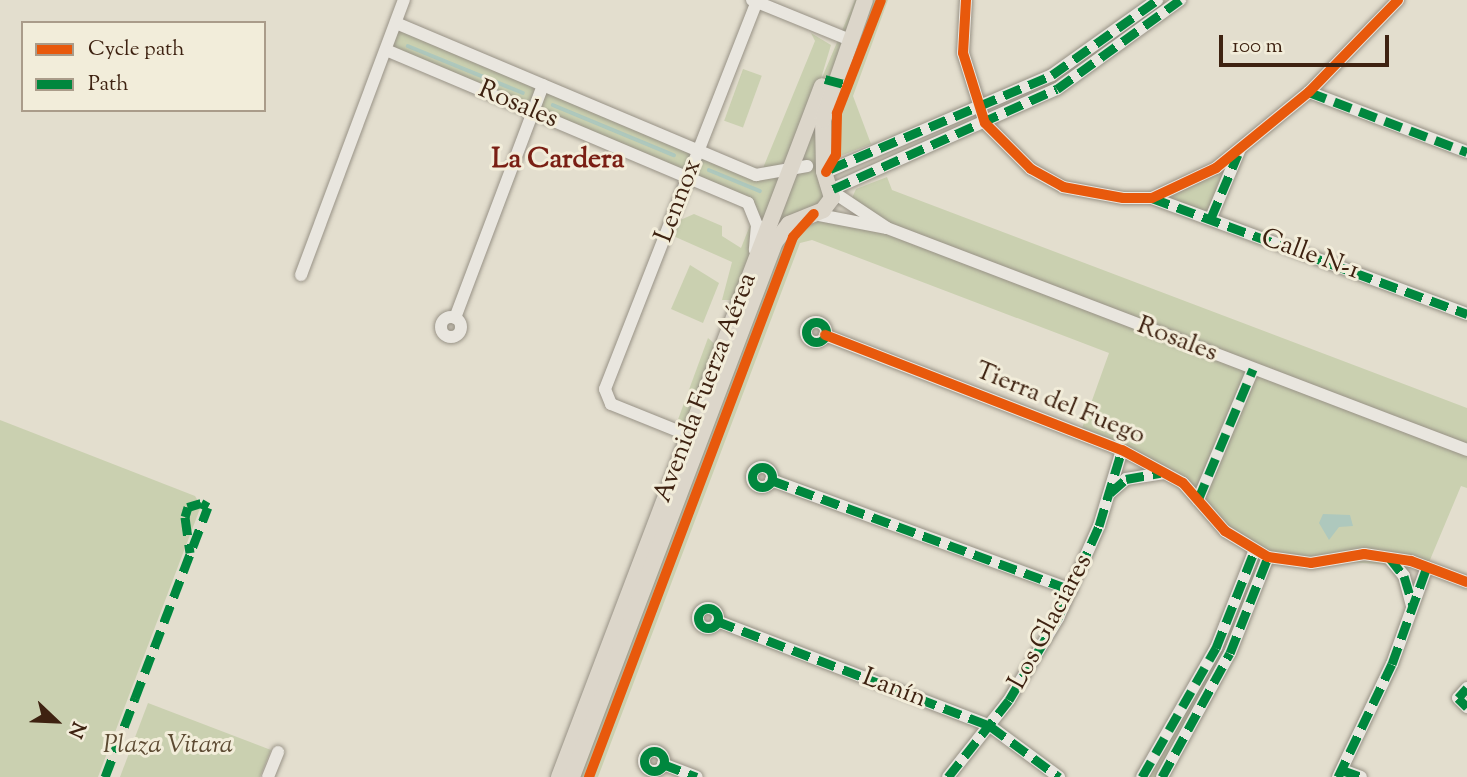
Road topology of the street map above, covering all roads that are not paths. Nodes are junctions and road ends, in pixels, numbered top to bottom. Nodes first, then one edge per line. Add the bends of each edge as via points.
1 (404, 0) edge
2 (855, 0) edge
3 (865, 0) edge
4 (966, 0) edge
5 (1180, 0) edge
6 (1398, 0) edge
7 (754, 1) edge
8 (1153, 4) edge
9 (1157, 20) junction
10 (396, 23) junction
11 (845, 39) junction
12 (386, 50) junction
13 (543, 85) junction
14 (1309, 92) junction
15 (976, 108) junction
16 (533, 112) junction
17 (985, 123) junction
18 (698, 150) junction
19 (1240, 150) junction
20 (1467, 152) edge
21 (825, 172) junction
22 (794, 174) junction
23 (688, 177) junction
24 (833, 191) junction
25 (1152, 198) junction
26 (812, 214) junction
27 (1211, 218) junction
28 (887, 228) junction
29 (754, 261) junction
30 (301, 275) dead end
31 (1467, 314) edge
32 (454, 318) dead end
33 (825, 335) dead end
34 (1253, 369) junction
35 (688, 435) junction
36 (1122, 450) junction
37 (1467, 450) edge
38 (1167, 473) junction
39 (771, 480) dead end
40 (1110, 493) junction
41 (1198, 500) junction
42 (1254, 552) junction
43 (1268, 557) junction
44 (1388, 557) junction
45 (1427, 567) junction
46 (1467, 582) edge
47 (1072, 590) junction
48 (1413, 609) junction
49 (717, 621) dead end
50 (1467, 688) edge
51 (1192, 694) junction
52 (1208, 699) junction
53 (1467, 707) edge
54 (990, 726) junction
55 (278, 752) dead end
56 (663, 764) dead end
57 (1340, 773) edge
58 (268, 777) edge
59 (559, 777) edge
60 (572, 777) edge
61 (697, 777) edge
62 (947, 777) edge
63 (1059, 777) edge
64 (1142, 777) edge
65 (1162, 777) edge
66 (1361, 777) edge

1 - 10 street
2 - 11 main road, Avenida Fuerza Aérea
3 - 11 main road, Avenida Fuerza Aérea
4 - 15 street via 963,53
5 - 9 street
6 - 14 street
7 - 11 street
7 - 18 street, Lennox
8 - 9 street
8 - 15 street via 1052,75
9 - 17 street via 1057,89
10 - 12 street
10 - 13 street, Rosales
11 - 21 main road, Avenida Fuerza Aérea via 823,120
11 - 22 main road, Avenida Fuerza Aérea
12 - 16 street, Rosales
12 - 30 street
13 - 16 street
13 - 18 street, Rosales
14 - 19 street
14 - 20 street
15 - 17 street
15 - 21 street
16 - 23 street, Rosales
16 - 32 street
17 - 24 street
17 - 25 street via 1031,169 1063,187 1094,196
18 - 22 street, Rosales via 762,176
18 - 23 street, Lennox
19 - 25 street
19 - 27 street
21 - 22 main road
21 - 24 main road, Avenida Fuerza Aérea
22 - 26 main road via 790,204
22 - 29 main road, Avenida Fuerza Aérea
23 - 29 street, Rosales via 752,207
23 - 35 street, Lennox via 605,389 606,400
24 - 26 main road, Avenida Fuerza Aérea
24 - 28 street, Rosales
25 - 27 street, Calle N-1
26 - 28 street, Rosales
26 - 60 main road, Avenida Fuerza Aérea via 789,223 775,242
27 - 31 street, Calle N-1
28 - 34 street, Rosales
29 - 35 main road, Avenida Fuerza Aérea
33 - 36 street, Tierra del Fuego
34 - 37 street, Rosales
34 - 41 street
35 - 59 main road, Avenida Fuerza Aérea
36 - 38 street, Tierra del Fuego
36 - 40 street, Los Glaciares
38 - 40 street via 1149,471
38 - 41 street, Tierra del Fuego
39 - 47 street
40 - 47 street, Los Glaciares
41 - 42 street, Tierra del Fuego
42 - 43 street
42 - 51 street
43 - 44 street via 1311,563 1364,554
43 - 52 street
44 - 45 street
44 - 48 street via 1405,576
45 - 46 street
45 - 48 street
47 - 54 street, Los Glaciares
48 - 57 street
49 - 54 street, Lanín
50 - 53 street via 1458,698
51 - 52 street
51 - 64 street
52 - 65 street
54 - 62 street, Los Glaciares
54 - 63 street, Lanín
55 - 58 street
56 - 61 street
57 - 66 street

